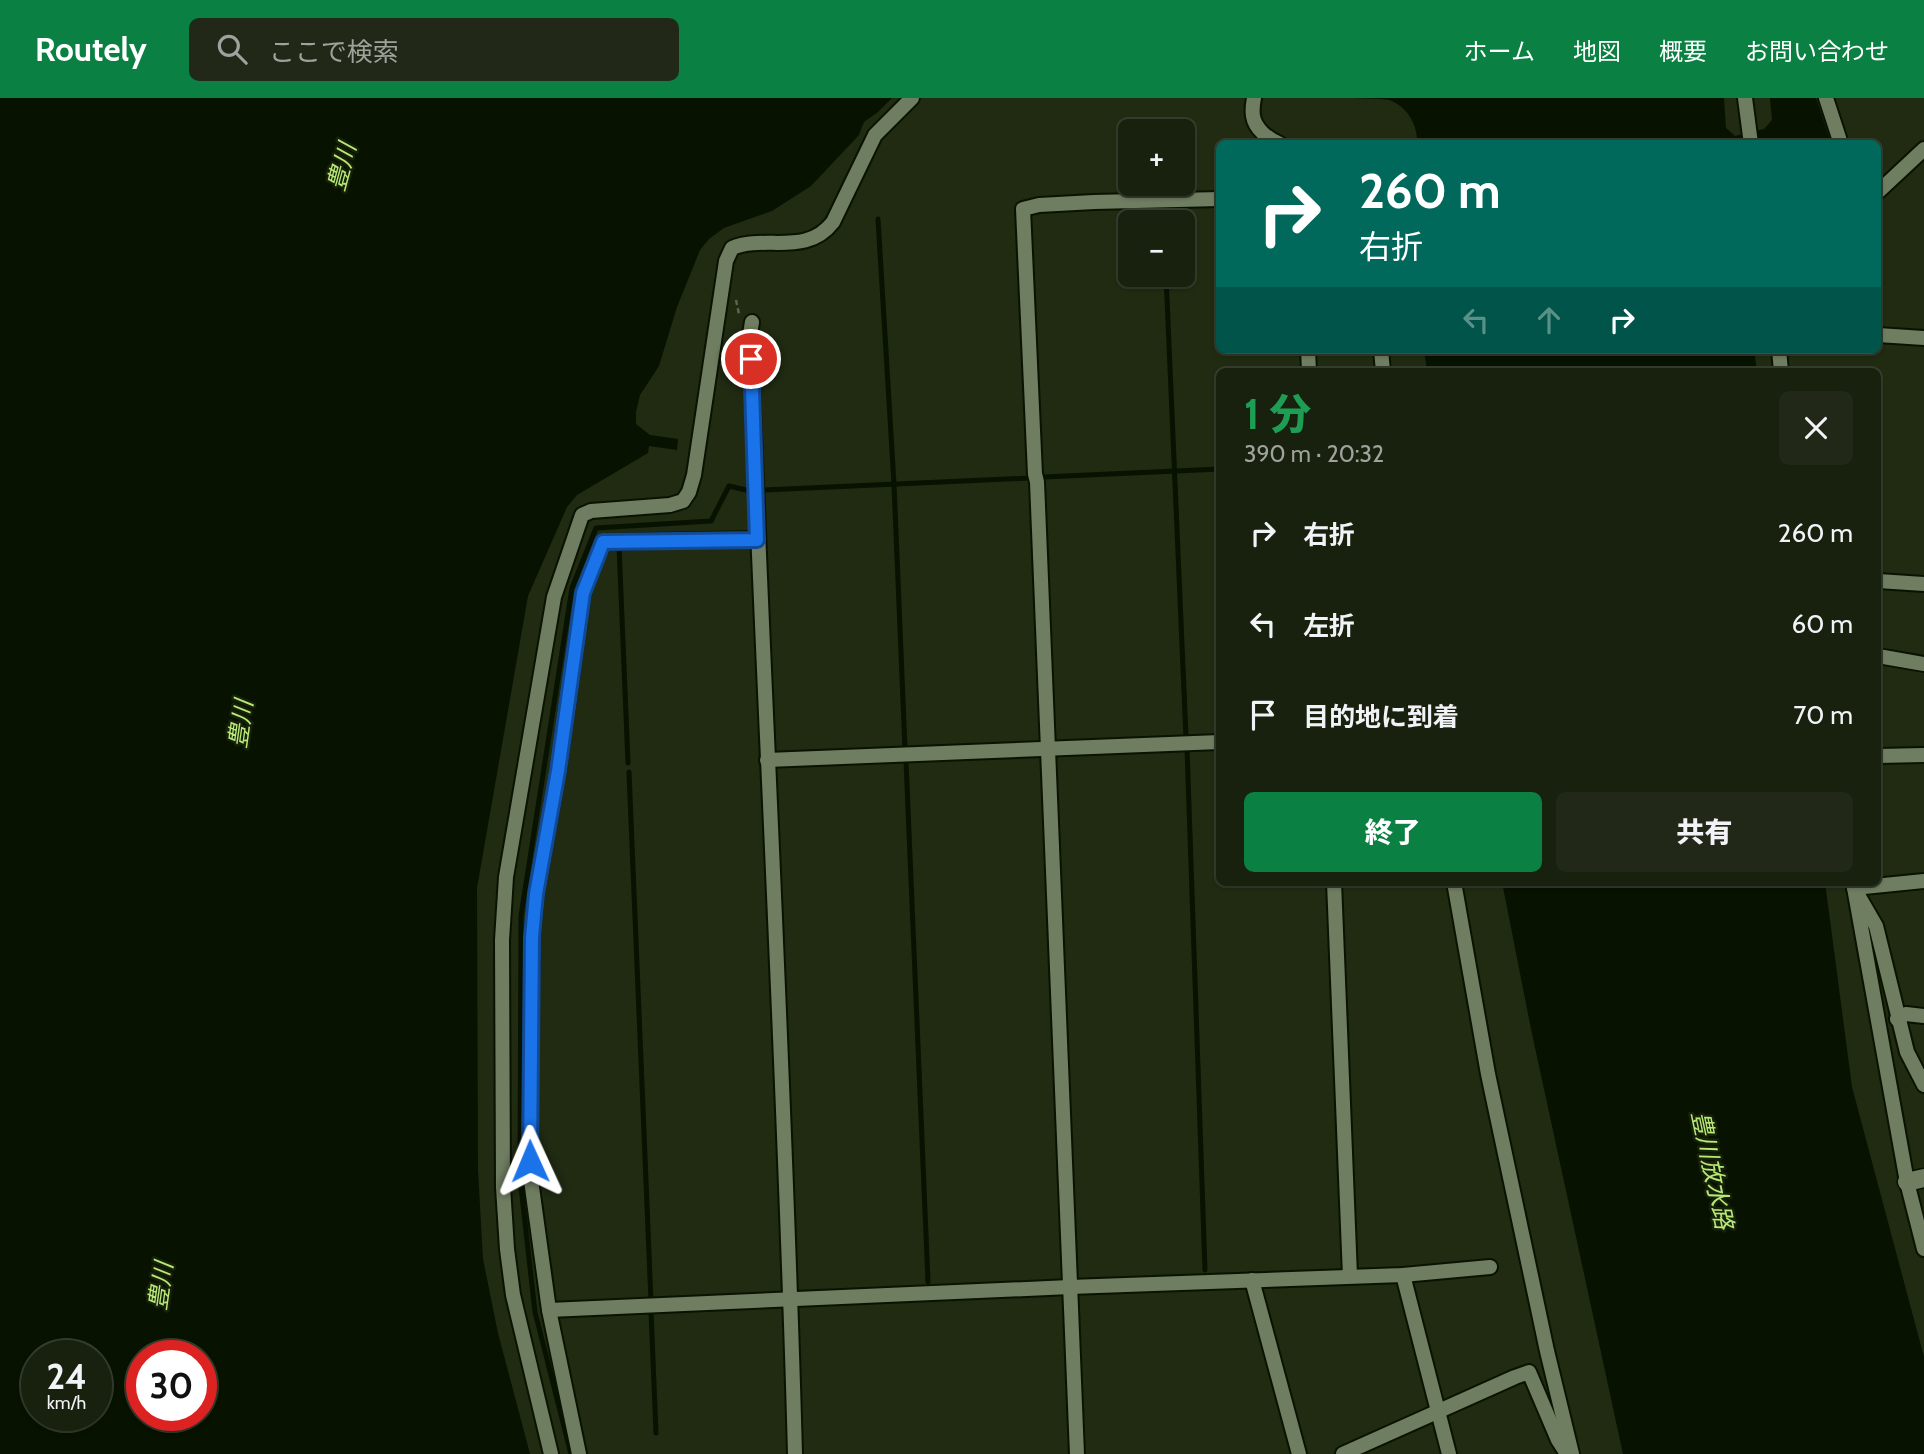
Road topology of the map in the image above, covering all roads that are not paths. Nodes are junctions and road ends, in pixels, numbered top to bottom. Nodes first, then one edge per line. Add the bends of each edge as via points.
1 (912, 98) edge
2 (1254, 98) edge
3 (1745, 98) edge
4 (1826, 98) edge
5 (1270, 140) edge
6 (1750, 140) edge
7 (1840, 140) edge
8 (1924, 149) edge
9 (1881, 189) edge
10 (1216, 199) edge
11 (751, 322) dead end
12 (1881, 335) edge
13 (1924, 338) edge
14 (757, 540) junction
15 (1881, 581) edge
16 (1924, 584) edge
17 (1881, 657) edge
18 (1924, 664) edge
19 (1216, 742) edge
20 (1048, 750) junction
21 (1924, 755) edge
22 (1881, 756) edge
23 (767, 760) junction
24 (1924, 881) edge
25 (1881, 883) edge
26 (1334, 886) edge
27 (1455, 886) edge
28 (1854, 886) edge
29 (1855, 886) edge
30 (1924, 1016) edge
31 (1897, 1019) junction
32 (1924, 1085) edge
33 (1915, 1180) edge
34 (1924, 1249) edge
35 (1490, 1267) dead end
36 (1403, 1275) junction
37 (1350, 1276) junction
38 (1251, 1280) junction
39 (1070, 1287) junction
40 (791, 1300) junction
41 (549, 1310) junction
42 (1437, 1411) junction
43 (551, 1454) edge
44 (579, 1454) edge
45 (795, 1454) edge
46 (1077, 1454) edge
47 (1299, 1454) edge
48 (1343, 1454) edge
49 (1449, 1454) edge
50 (1570, 1454) edge

1 - 43 street via 875,135 826,230 802,242 732,248 726,261 689,492 683,501 670,505 582,515 554,597 506,877 501,996 507,1248 513,1295
2 - 5 street via 1253,118
3 - 6 street
4 - 7 street
8 - 9 street
10 - 20 street via 1023,209
11 - 14 street
12 - 13 street
14 - 23 street
14 - 41 street via 603,542 583,593 532,937 529,1142
15 - 16 street
17 - 18 street
19 - 20 street
20 - 23 street
20 - 39 street
21 - 22 street
23 - 40 street
24 - 25 street
26 - 37 street
27 - 50 street via 1488,1074
28 - 33 street
29 - 31 street via 1876,926
30 - 31 street via 1906,1014
31 - 32 street
33 - 34 street
35 - 36 street
36 - 37 street
36 - 42 street
37 - 38 street
38 - 39 street
38 - 47 street
39 - 40 street
39 - 46 street
40 - 41 street
40 - 45 street
41 - 44 street
42 - 48 street
42 - 49 street
42 - 50 street via 1529,1372 1558,1440

